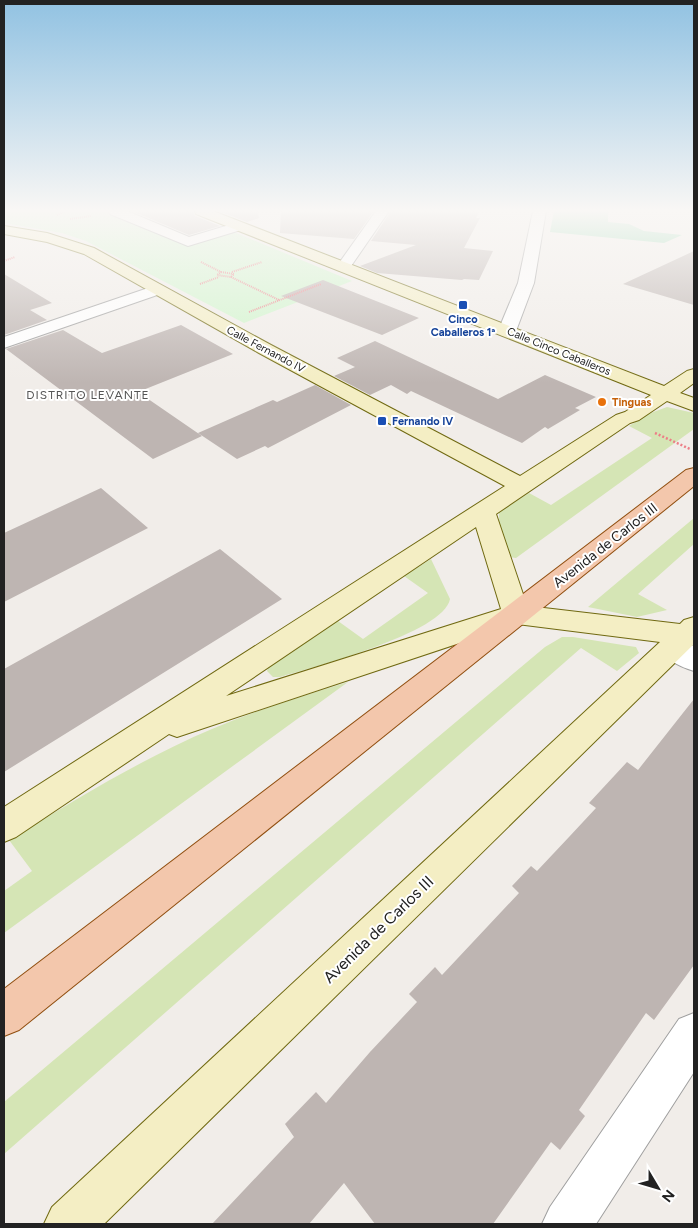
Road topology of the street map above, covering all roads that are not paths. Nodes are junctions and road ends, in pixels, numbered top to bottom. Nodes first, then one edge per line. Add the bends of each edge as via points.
1 (118, 268) edge
2 (350, 268) edge
3 (529, 268) edge
4 (157, 290) junction
5 (508, 330) junction
6 (4, 343) edge
7 (694, 375) edge
8 (666, 394) junction
9 (694, 405) edge
10 (694, 475) edge
11 (522, 486) junction
12 (482, 512) junction
13 (516, 614) junction
14 (687, 642) edge
15 (145, 734) junction
16 (4, 826) edge
17 (4, 1015) edge
18 (694, 1034) edge
19 (69, 1224) edge
20 (567, 1224) edge

1 - 4 street, Calle Fernando IV
2 - 5 street, Calle Cinco Caballeros
3 - 5 street
4 - 6 street
4 - 11 street, Calle Fernando IV
5 - 8 street, Calle Cinco Caballeros
7 - 8 street, Avenida de Carlos III
8 - 9 street
8 - 11 street, Avenida de Carlos III
10 - 13 main road, Avenida de Carlos III
11 - 12 street, Avenida de Carlos III
12 - 13 street
12 - 15 street, Avenida de Carlos III
13 - 14 street, Avenida de Carlos III
13 - 15 street, Avenida de Carlos III
13 - 17 main road, Avenida de Carlos III
14 - 19 street, Avenida de Carlos III
15 - 16 street, Avenida de Carlos III
18 - 20 street

